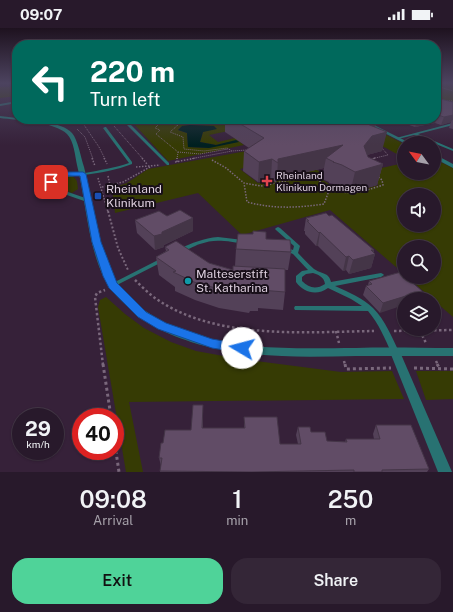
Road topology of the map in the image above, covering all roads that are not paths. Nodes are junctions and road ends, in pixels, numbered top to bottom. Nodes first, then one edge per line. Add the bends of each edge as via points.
1 (0, 117) edge
2 (12, 118) edge
3 (49, 124) edge
4 (128, 124) dead end
5 (370, 124) edge
6 (453, 124) edge
7 (105, 128) dead end
8 (414, 134) junction
9 (406, 136) edge
10 (397, 138) edge
11 (453, 150) edge
12 (441, 160) edge
13 (168, 164) road end
14 (453, 166) edge
15 (83, 174) junction
16 (88, 201) junction
17 (278, 229) dead end
18 (247, 242) edge
19 (278, 247) edge
20 (295, 253) junction
21 (174, 254) edge
22 (166, 257) edge
23 (313, 271) junction
24 (381, 275) dead end
25 (113, 285) junction
26 (328, 285) junction
27 (296, 308) dead end
28 (370, 309) junction
29 (395, 352) junction
30 (453, 352) edge
31 (445, 472) edge

1 - 2 street
3 - 15 street via 70,134
4 - 13 lane
5 - 10 street
6 - 8 lane
7 - 15 lane via 132,162
8 - 9 lane
8 - 11 lane
12 - 14 street
15 - 16 street
15 - 16 lane via 67,174 51,182 52,186 66,194
16 - 25 street via 102,262
17 - 20 lane via 297,246
18 - 21 lane via 208,239
19 - 20 lane
20 - 23 lane
22 - 25 lane
23 - 26 lane via 328,279
23 - 26 lane via 304,272 299,276 298,282 304,288 314,291 323,290
24 - 26 lane
25 - 29 street via 142,314 162,326 212,344 298,352
26 - 28 lane via 358,299
27 - 28 lane
28 - 29 lane via 377,315
29 - 30 street
29 - 31 street

